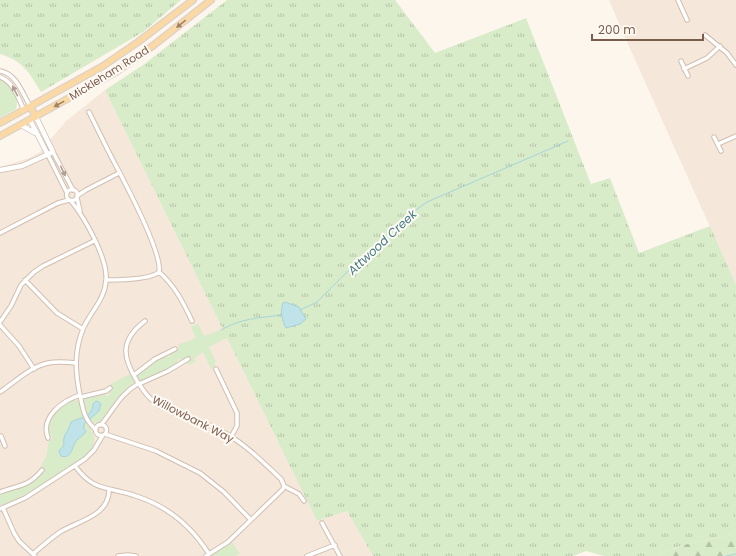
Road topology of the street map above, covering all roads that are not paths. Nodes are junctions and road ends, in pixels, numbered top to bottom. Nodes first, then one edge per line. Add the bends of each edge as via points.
1 (193, 0) edge
2 (211, 0) edge
3 (678, 0) edge
4 (687, 20) dead end
5 (705, 35) dead end
6 (720, 46) junction
7 (681, 61) dead end
8 (736, 65) edge
9 (684, 69) junction
10 (0, 71) edge
11 (688, 76) dead end
12 (0, 77) edge
13 (30, 106) junction
14 (24, 110) junction
15 (89, 112) dead end
16 (33, 119) junction
17 (0, 123) edge
18 (21, 125) junction
19 (38, 135) junction
20 (0, 136) edge
21 (736, 136) edge
22 (714, 137) dead end
23 (718, 144) junction
24 (722, 151) dead end
25 (53, 152) junction
26 (48, 155) junction
27 (0, 170) edge
28 (119, 173) junction
29 (76, 194) junction
30 (68, 198) junction
31 (80, 212) junction
32 (0, 232) edge
33 (94, 241) junction
34 (159, 272) junction
35 (25, 280) junction
36 (106, 280) junction
37 (145, 321) dead end
38 (192, 321) dead end
39 (0, 322) edge
40 (0, 326) edge
41 (83, 329) junction
42 (175, 349) dead end
43 (188, 359) dead end
44 (76, 362) junction
45 (34, 369) junction
46 (216, 369) dead end
47 (134, 375) junction
48 (139, 383) junction
49 (110, 388) dead end
50 (0, 392) edge
51 (80, 396) junction
52 (108, 417) junction
53 (90, 423) junction
54 (99, 425) junction
55 (96, 432) junction
56 (105, 432) junction
57 (1, 436) dead end
58 (231, 437) junction
59 (48, 438) dead end
60 (2, 442) edge
61 (96, 444) junction
62 (5, 446) dead end
63 (75, 466) junction
64 (42, 470) dead end
65 (284, 486) junction
66 (109, 490) junction
67 (0, 492) edge
68 (304, 501) dead end
69 (2, 508) edge
70 (251, 520) junction
71 (322, 523) dead end
72 (334, 545) junction
73 (34, 555) edge
74 (208, 555) edge
75 (118, 556) edge
76 (136, 556) edge
77 (307, 556) edge
78 (340, 556) edge

1 - 13 main road, Mickleham Road via 120,55
2 -> 16 main road, Mickleham Road via 136,58
3 - 4 street
5 - 6 street
6 - 8 street
6 - 9 street via 707,58
7 - 9 street
9 - 11 street
10 - 13 street via 14,78
14 -> 12 street via 12,86
13 - 14 main road, Mickleham Road
13 - 16 main road
14 - 16 main road
14 - 17 main road, Mickleham Road
15 - 28 street
16 - 18 main road, Mickleham Road
16 - 19 street
16 - 25 street
18 - 19 street
18 - 20 main road, Mickleham Road
19 - 26 street
21 - 23 street
22 - 23 street
23 - 24 street
25 - 26 street
25 -> 29 street
26 - 27 street via 22,166
26 - 30 street
28 - 29 street
28 - 34 street via 152,240 159,262
29 - 30 street
29 - 30 street via 70,190
29 - 31 street
30 - 31 street
30 - 32 street
31 - 33 street
33 - 35 street via 43,266
33 - 36 street via 104,264
34 - 36 street via 128,279
34 - 38 street via 171,283
35 - 39 street via 8,313
35 - 41 street via 64,319
36 - 41 street via 104,293
37 - 47 street, Willowbank Way via 134,330 126,344 127,362
40 - 45 street via 19,346
41 - 44 street
42 - 47 street via 155,359
43 - 48 street
44 - 45 street via 52,363
44 - 51 street
45 - 50 street
46 - 58 street via 237,413 237,426
47 - 48 street, Willowbank Way
48 - 52 street via 123,395
48 - 58 street, Willowbank Way via 147,395 157,403 217,428
49 - 51 street
51 - 53 street via 83,411
51 - 59 street via 69,399 51,413 46,429
52 - 54 street
52 - 56 street
53 - 54 street
53 - 55 street
54 - 55 street
54 - 56 street
55 - 56 street
55 - 61 street
56 - 61 street
56 - 70 street via 161,453 200,473 224,492
57 - 60 street
58 - 65 street, Willowbank Way via 279,477
60 - 62 street
61 - 63 street via 90,455
63 - 66 street via 81,475 92,483
63 - 69 street via 25,498
64 - 67 street via 29,483
65 - 68 street, Willowbank Way via 299,494
65 - 70 street
66 - 73 street via 106,503 100,511 60,532
66 - 74 street via 136,496 166,510 191,530
69 - 73 street via 19,541
70 - 74 street via 228,542
71 - 72 street
72 - 77 street
72 - 78 street
75 - 76 street

